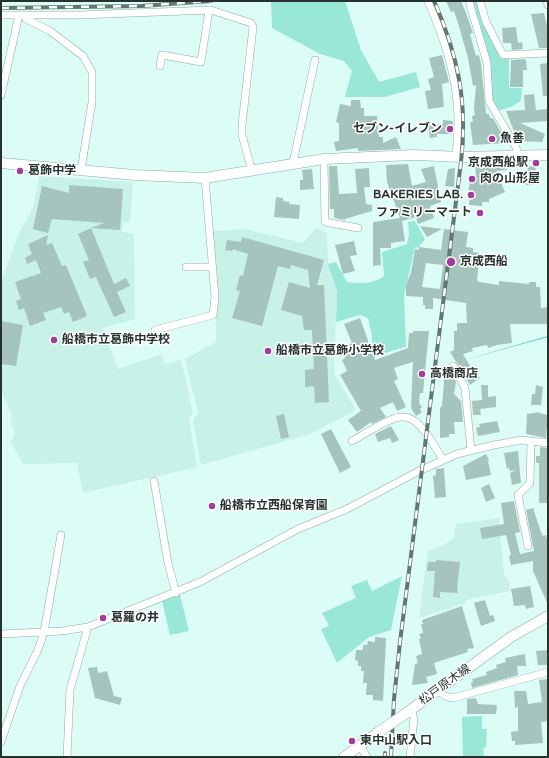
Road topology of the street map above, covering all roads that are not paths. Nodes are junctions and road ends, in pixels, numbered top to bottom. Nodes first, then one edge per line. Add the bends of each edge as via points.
1 (428, 1) edge
2 (469, 1) edge
3 (480, 1) edge
4 (547, 1) edge
5 (548, 5) edge
6 (209, 10) junction
7 (1, 15) edge
8 (23, 15) junction
9 (548, 53) edge
10 (315, 60) dead end
11 (160, 66) dead end
12 (1, 95) edge
13 (518, 156) junction
14 (548, 156) edge
15 (456, 157) junction
16 (324, 159) junction
17 (1, 163) edge
18 (293, 164) junction
19 (81, 170) junction
20 (252, 171) junction
21 (205, 178) junction
22 (358, 228) dead end
23 (186, 267) dead end
24 (212, 267) junction
25 (155, 330) dead end
26 (453, 366) dead end
27 (352, 441) dead end
28 (531, 441) junction
29 (548, 443) edge
30 (471, 450) junction
31 (443, 460) junction
32 (154, 481) dead end
33 (60, 535) dead end
34 (528, 546) dead end
35 (176, 592) junction
36 (548, 616) edge
37 (88, 627) junction
38 (44, 632) junction
39 (1, 634) edge
40 (548, 672) edge
41 (438, 690) junction
42 (408, 711) junction
43 (1, 742) edge
44 (360, 746) junction
45 (67, 757) edge
46 (344, 757) edge
47 (367, 757) edge
48 (410, 757) edge

1 - 15 street via 440,29 454,79 458,117
2 - 13 street via 487,63 489,101 516,147
3 - 9 street via 486,22 503,55
4 - 5 street
6 - 8 street
6 - 11 street via 201,62 162,55
6 - 20 street via 251,23 253,27 242,125 242,136
7 - 8 street
8 - 12 street
8 - 19 street via 50,31 83,56 92,72 92,102
10 - 18 street
13 - 14 street
13 - 15 street
15 - 16 street via 414,155
16 - 18 street
16 - 22 street via 325,222
17 - 19 street
18 - 20 street
19 - 21 street
20 - 21 street
21 - 24 street
23 - 24 street
24 - 25 street via 215,297 213,315
26 - 30 street via 465,388
27 - 31 street via 397,417 407,417 422,426
28 - 29 street
28 - 30 street via 494,444
28 - 34 street via 530,483 518,495
30 - 31 street
31 - 35 street via 347,509 298,529
32 - 35 street via 168,563
33 - 38 street
35 - 37 street
36 - 41 street, 松戸原木線 via 511,637
37 - 38 street via 80,630
37 - 45 street via 70,690
38 - 39 street
38 - 43 street via 20,686
40 - 41 street via 453,698 444,696
41 - 42 street, 松戸原木線
42 - 44 street, 松戸原木線, bridge
42 - 48 street via 414,718
44 - 46 street, 松戸原木線
44 - 47 street

